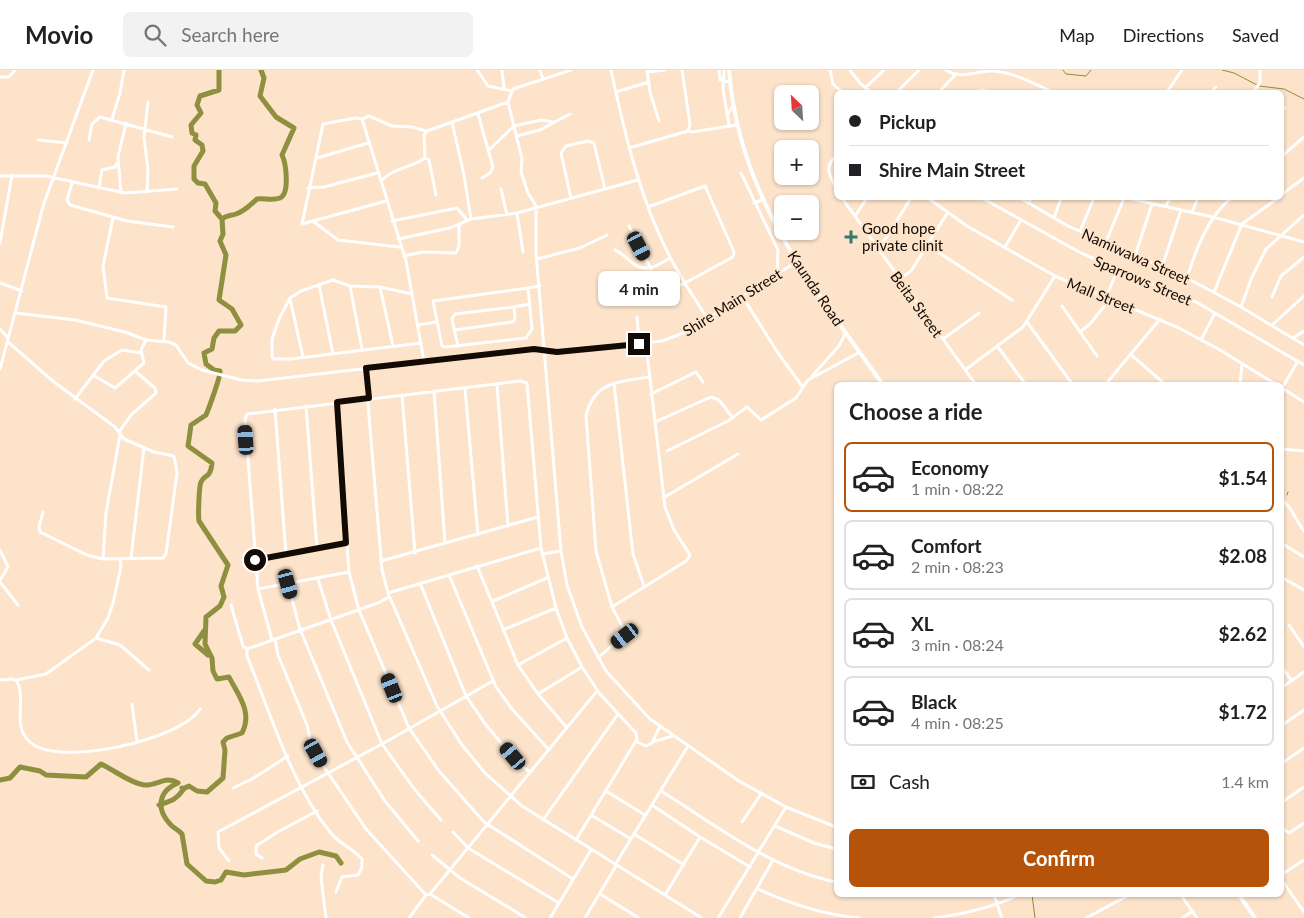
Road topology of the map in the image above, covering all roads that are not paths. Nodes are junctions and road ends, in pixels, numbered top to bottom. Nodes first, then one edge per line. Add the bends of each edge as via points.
1 (15, 70) edge
2 (93, 70) edge
3 (124, 70) edge
4 (478, 70) edge
5 (502, 70) edge
6 (540, 70) edge
7 (571, 70) edge
8 (611, 70) edge
9 (664, 70) edge
10 (682, 70) edge
11 (719, 70) edge
12 (724, 70) edge
13 (729, 70) edge
14 (830, 70) edge
15 (850, 70) edge
16 (884, 70) edge
17 (919, 70) edge
18 (946, 70) edge
19 (1182, 70) edge
20 (1260, 70) edge
21 (647, 71) edge
22 (955, 75) junction
23 (0, 77) edge
24 (543, 79) junction
25 (649, 82) junction
26 (723, 82) junction
27 (730, 82) junction
28 (1216, 87) dead end
29 (504, 88) junction
30 (865, 88) junction
31 (840, 90) edge
32 (868, 90) edge
33 (900, 90) edge
34 (941, 90) edge
35 (1049, 90) edge
36 (1168, 90) edge
37 (1213, 90) edge
38 (1255, 90) edge
39 (512, 91) junction
40 (616, 92) junction
41 (148, 102) dead end
42 (508, 102) junction
43 (725, 105) junction
44 (733, 105) junction
45 (478, 114) junction
46 (570, 114) dead end
47 (726, 116) junction
48 (112, 119) junction
49 (362, 119) junction
50 (659, 121) dead end
51 (452, 122) junction
52 (553, 122) junction
53 (126, 123) junction
54 (729, 125) junction
55 (737, 125) junction
56 (514, 126) junction
57 (145, 128) junction
58 (426, 131) junction
59 (688, 131) junction
60 (517, 136) junction
61 (172, 137) dead end
62 (1304, 137) edge
63 (38, 140) dead end
64 (89, 140) dead end
65 (68, 143) junction
66 (368, 143) junction
67 (629, 148) junction
68 (489, 150) junction
69 (1284, 154) edge
70 (317, 158) junction
71 (425, 158) junction
72 (834, 158) edge
73 (118, 161) junction
74 (377, 172) junction
75 (741, 173) dead end
76 (12, 175) junction
77 (0, 176) edge
78 (54, 178) junction
79 (482, 178) dead end
80 (1304, 178) edge
81 (638, 180) junction
82 (381, 181) junction
83 (72, 183) junction
84 (834, 183) edge
85 (99, 188) junction
86 (308, 188) junction
87 (177, 189) dead end
88 (501, 189) dead end
89 (605, 189) junction
90 (121, 192) junction
91 (146, 192) junction
92 (1284, 193) edge
93 (436, 195) dead end
94 (571, 198) junction
95 (762, 200) junction
96 (843, 200) edge
97 (866, 200) edge
98 (911, 200) edge
99 (931, 200) edge
100 (986, 200) edge
101 (1024, 200) edge
102 (1060, 200) edge
103 (1093, 200) edge
104 (1124, 200) edge
105 (1143, 200) edge
106 (1169, 200) edge
107 (1197, 200) edge
108 (1229, 200) edge
109 (1275, 200) edge
110 (386, 201) junction
111 (1028, 202) joint
112 (754, 203) junction
113 (1152, 204) junction
114 (536, 206) junction
115 (1166, 206) junction
116 (648, 207) junction
117 (768, 210) junction
118 (1181, 210) junction
119 (948, 212) junction
120 (1192, 212) junction
121 (517, 213) junction
122 (507, 215) junction
123 (760, 215) junction
124 (1304, 215) edge
125 (855, 216) junction
126 (1214, 217) junction
127 (113, 218) junction
128 (1054, 218) junction
129 (469, 219) junction
130 (1021, 220) junction
131 (392, 221) junction
132 (314, 222) junction
133 (1242, 224) junction
134 (459, 225) junction
135 (629, 226) dead end
136 (173, 228) dead end
137 (1080, 231) junction
138 (607, 235) dead end
139 (1280, 235) junction
140 (398, 239) junction
141 (1106, 242) junction
142 (1304, 242) edge
143 (0, 243) edge
144 (927, 245) junction
145 (400, 247) junction
146 (1005, 247) junction
147 (615, 250) dead end
148 (879, 250) junction
149 (523, 252) dead end
150 (404, 256) junction
151 (1135, 256) junction
152 (1304, 257) edge
153 (670, 258) junction
154 (537, 259) junction
155 (798, 261) junction
156 (1162, 267) junction
157 (651, 269) junction
158 (1118, 269) junction
159 (615, 274) dead end
160 (777, 275) junction
161 (1055, 276) junction
162 (1187, 278) junction
163 (899, 279) junction
164 (0, 283) edge
165 (684, 283) junction
166 (318, 285) junction
167 (350, 286) junction
168 (540, 286) junction
169 (380, 287) junction
170 (528, 288) junction
171 (22, 291) junction
172 (1214, 292) junction
173 (412, 294) junction
174 (742, 296) junction
175 (1304, 296) edge
176 (1272, 297) dead end
177 (290, 298) junction
178 (1108, 298) junction
179 (1012, 300) dead end
180 (530, 304) junction
181 (1062, 306) dead end
182 (514, 307) junction
183 (1241, 307) junction
184 (16, 313) junction
185 (979, 313) dead end
186 (1215, 313) junction
187 (637, 317) dead end
188 (707, 318) junction
189 (1160, 319) junction
190 (436, 322) junction
191 (1027, 322) junction
192 (1272, 325) junction
193 (418, 326) junction
194 (0, 330) edge
195 (455, 330) junction
196 (846, 331) junction
197 (1304, 331) edge
198 (1080, 332) junction
199 (1293, 338) junction
200 (943, 339) junction
201 (8, 340) junction
202 (146, 340) junction
203 (1200, 340) junction
204 (164, 341) junction
205 (421, 343) junction
206 (639, 344) junction
207 (646, 344) junction
208 (1304, 345) edge
209 (392, 346) junction
210 (458, 346) junction
211 (998, 347) junction
212 (362, 349) junction
213 (546, 349) junction
214 (860, 352) junction
215 (141, 353) junction
216 (333, 354) junction
217 (1130, 354) junction
218 (1097, 356) dead end
219 (303, 357) junction
220 (424, 360) junction
221 (1298, 361) junction
222 (1242, 364) junction
223 (1304, 365) edge
224 (366, 368) junction
225 (0, 369) edge
226 (965, 370) junction
227 (136, 372) junction
228 (92, 375) junction
229 (649, 378) junction
230 (808, 380) junction
231 (703, 382) dead end
232 (882, 382) edge
233 (974, 382) edge
234 (1024, 382) edge
235 (1071, 382) edge
236 (1108, 382) edge
237 (1163, 382) edge
238 (1240, 382) edge
239 (1272, 382) edge
240 (614, 383) junction
241 (497, 385) junction
242 (1284, 386) edge
243 (802, 387) junction
244 (465, 389) junction
245 (1284, 390) edge
246 (434, 391) junction
247 (402, 394) junction
248 (651, 394) junction
249 (369, 398) junction
250 (75, 399) junction
251 (337, 402) junction
252 (1304, 402) edge
253 (306, 406) junction
254 (275, 409) junction
255 (733, 418) junction
256 (655, 422) junction
257 (119, 433) junction
258 (144, 448) junction
259 (1284, 449) edge
260 (667, 451) dead end
261 (1304, 451) edge
262 (738, 454) dead end
263 (663, 498) junction
264 (1284, 503) edge
265 (43, 512) dead end
266 (538, 517) junction
267 (508, 526) junction
268 (1304, 531) edge
269 (478, 535) junction
270 (346, 543) junction
271 (445, 543) junction
272 (1284, 545) edge
273 (541, 548) junction
274 (317, 549) junction
275 (0, 550) edge
276 (561, 551) junction
277 (415, 553) junction
278 (286, 554) junction
279 (542, 554) junction
280 (1304, 557) edge
281 (103, 558) junction
282 (131, 558) junction
283 (120, 559) junction
284 (255, 560) junction
285 (381, 561) junction
286 (477, 566) junction
287 (349, 572) junction
288 (449, 575) junction
289 (547, 578) junction
290 (318, 579) junction
291 (1284, 580) edge
292 (0, 581) edge
293 (420, 583) junction
294 (288, 584) junction
295 (644, 586) junction
296 (258, 588) junction
297 (1304, 590) edge
298 (389, 595) junction
299 (492, 601) junction
300 (18, 605) dead end
301 (231, 605) dead end
302 (612, 606) junction
303 (556, 608) junction
304 (360, 610) junction
305 (331, 620) junction
306 (1290, 625) dead end
307 (300, 629) junction
308 (503, 630) junction
309 (96, 638) junction
310 (567, 638) junction
311 (274, 639) junction
312 (1304, 647) edge
313 (247, 649) junction
314 (598, 658) junction
315 (518, 664) junction
316 (582, 667) junction
317 (149, 670) dead end
318 (1284, 670) edge
319 (1304, 672) edge
320 (0, 680) edge
321 (16, 680) junction
322 (493, 680) junction
323 (1292, 681) junction
324 (1284, 686) edge
325 (598, 691) junction
326 (538, 694) junction
327 (466, 696) junction
328 (132, 704) dead end
329 (200, 709) dead end
330 (1304, 710) edge
331 (439, 711) junction
332 (618, 714) junction
333 (1284, 724) edge
334 (660, 726) junction
335 (409, 728) junction
336 (567, 728) junction
337 (674, 736) junction
338 (137, 741) junction
339 (637, 742) junction
340 (652, 742) junction
341 (382, 744) junction
342 (688, 746) junction
343 (1304, 748) edge
344 (549, 750) junction
345 (288, 756) junction
346 (356, 758) junction
347 (1284, 762) edge
348 (530, 772) junction
349 (328, 773) junction
350 (302, 786) junction
351 (1304, 787) edge
352 (233, 788) dead end
353 (606, 791) junction
354 (661, 791) junction
355 (761, 794) junction
356 (510, 797) junction
357 (1284, 801) edge
358 (652, 805) junction
359 (786, 807) junction
360 (317, 812) junction
361 (591, 815) junction
362 (645, 815) junction
363 (441, 820) dead end
364 (543, 820) junction
365 (742, 822) dead end
366 (1304, 823) edge
367 (487, 824) junction
368 (776, 826) junction
369 (834, 826) edge
370 (1284, 829) edge
371 (453, 832) dead end
372 (634, 834) junction
373 (700, 837) junction
374 (631, 839) junction
375 (576, 840) junction
376 (418, 841) dead end
377 (468, 848) junction
378 (834, 848) edge
379 (590, 850) junction
380 (760, 851) junction
381 (432, 855) dead end
382 (262, 858) dead end
383 (773, 860) junction
384 (1304, 860) edge
385 (229, 861) dead end
386 (323, 865) dead end
387 (615, 865) junction
388 (684, 865) junction
389 (750, 867) junction
390 (449, 870) junction
391 (1284, 875) edge
392 (573, 879) junction
393 (834, 881) edge
394 (1284, 882) edge
395 (758, 889) junction
396 (336, 892) dead end
397 (428, 894) junction
398 (600, 894) junction
399 (664, 895) junction
400 (995, 897) edge
401 (1013, 897) edge
402 (1125, 897) edge
403 (1182, 897) edge
404 (1240, 897) edge
405 (559, 903) junction
406 (997, 904) junction
407 (1193, 912) junction
408 (1304, 912) edge
409 (326, 918) edge
410 (409, 918) edge
411 (469, 918) edge
412 (526, 918) edge
413 (550, 918) edge
414 (585, 918) edge
415 (639, 918) edge
416 (702, 918) edge
417 (718, 918) edge
418 (741, 918) edge
419 (860, 918) edge
420 (934, 918) edge
421 (1002, 918) edge
422 (1086, 918) edge
423 (1182, 918) edge
424 (1197, 918) edge
425 (1255, 918) edge

1 - 23 street via 8,77
2 - 65 street
3 - 48 street
4 - 29 street via 488,86
5 - 29 street
6 - 24 street
7 - 24 street
8 - 40 street
9 - 21 street
10 - 59 street via 690,124
11 - 26 street
12 - 26 street
13 - 27 main road, Kaunda Road
14 - 31 street via 833,84
15 - 30 street
16 - 30 street
17 - 33 street
18 - 22 street
19 - 36 street
20 - 38 street via 1260,82
21 - 25 street
22 - 34 street
22 - 35 street via 994,71
24 - 39 street
25 - 40 street
25 - 50 street
26 - 27 street
26 - 43 street
27 - 44 main road, Kaunda Road
28 - 37 street
29 - 39 street
30 - 32 street
39 - 42 street
40 - 67 street
41 - 57 street
42 - 45 street
42 - 56 street
43 - 44 street
43 - 47 street
44 - 47 street
44 - 55 main road, Kaunda Road
45 - 51 street
45 - 68 street
46 - 52 street
47 - 54 street
48 - 53 street
48 - 64 street via 100,117 94,121
49 - 58 street via 369,116 392,126
49 - 66 street
49 - 70 street via 323,124
51 - 58 street
51 - 129 street via 464,175
52 - 56 street via 541,120
52 - 60 street via 538,131
53 - 57 street
53 - 73 street
54 - 55 street
54 - 59 street
55 - 95 main road, Kaunda Road
56 - 60 street
56 - 68 street
57 - 61 street
57 - 91 street
58 - 71 street
59 - 67 street
60 - 114 street via 521,172
62 - 69 street
63 - 65 street
65 - 78 street
66 - 70 street
66 - 74 street
67 - 81 street
68 - 79 street via 492,170
70 - 86 street
71 - 82 street
71 - 93 street via 429,160
72 - 84 street via 828,167
73 - 85 street via 115,166 102,170
73 - 90 street
74 - 82 street
74 - 86 street via 324,188
75 - 112 street
76 - 77 street
76 - 78 street
76 - 143 street
78 - 83 street
78 - 171 street via 42,210
80 - 92 street
81 - 89 street
81 - 116 street
82 - 110 street
83 - 85 street
83 - 127 street via 68,204
85 - 90 street
86 - 132 street via 301,223
87 - 91 street
88 - 122 street
89 - 94 street
89 - 94 street via 594,143 588,141 566,146 561,153
90 - 91 street
94 - 114 street
95 - 112 street
95 - 117 main road, Kaunda Road
96 - 125 street, Beita Street
97 - 125 street
98 - 148 street
99 - 119 street, Mall Street
100 - 130 street, Sparrows Street
101 - 111 street, Namiwawa Street
102 - 128 street
103 - 137 street
104 - 141 street
105 - 113 street
106 - 115 street
107 - 120 street
108 - 126 street
109 - 133 street
110 - 131 street
110 - 132 street
111 - 128 street, Namiwawa Street
112 - 123 street
113 - 115 street
113 - 151 street
114 - 121 street
114 - 154 street
115 - 118 street
116 - 153 street
116 - 165 street via 701,186 707,188 734,255
117 - 123 street
117 - 155 main road, Kaunda Road
118 - 120 street
118 - 156 street
119 - 144 street
119 - 146 street, Mall Street
120 - 126 street
121 - 122 street
121 - 149 street
122 - 129 street
123 - 160 street via 778,250
124 - 139 street
125 - 148 street, Beita Street
126 - 133 street
126 - 162 street via 1193,258
127 - 136 street
127 - 204 street via 104,266 107,298 166,307
128 - 137 street, Namiwawa Street
129 - 131 street via 457,208
129 - 134 street
130 - 146 street
130 - 158 street, Sparrows Street
131 - 140 street
132 - 145 street via 338,240
133 - 139 street
133 - 172 street
134 - 140 street
134 - 150 street via 460,246 456,253 423,252
135 - 157 street
137 - 141 street, Namiwawa Street
138 - 154 street via 580,248
139 - 142 street
139 - 183 street via 1262,254
140 - 145 street
141 - 151 street, Namiwawa Street
144 - 163 street via 911,271
144 - 179 street
145 - 150 street
146 - 161 street, Mall Street
147 - 157 street via 637,267
148 - 163 street, Beita Street
150 - 173 street
151 - 156 street, Namiwawa Street
152 - 176 street via 1281,276
153 - 157 street
153 - 165 street
154 - 168 street
155 - 160 street, Shire Main Street
155 - 196 main road, Kaunda Road
156 - 162 street, Namiwawa Street
158 - 178 street
158 - 186 street, Sparrows Street via 1180,294
159 - 165 street via 633,304 642,303
160 - 174 street, Shire Main Street
161 - 178 street, Mall Street
161 - 191 street
162 - 172 street, Namiwawa Street
163 - 200 street, Beita Street
164 - 171 street
165 - 188 street
166 - 167 street via 334,280
166 - 177 street
166 - 216 street
167 - 169 street
167 - 212 street
168 - 170 street
168 - 213 street
169 - 173 street
169 - 209 street
170 - 180 street
170 - 190 street via 436,299 432,304
171 - 184 street
172 - 183 street, Namiwawa Street
173 - 193 street
174 - 188 street, Shire Main Street
174 - 243 street
175 - 192 street
177 - 219 street
177 - 219 street via 272,339 272,358
178 - 189 street, Mall Street
178 - 198 street via 1090,324
180 - 182 street
180 - 210 street via 532,329 526,338
181 - 198 street
182 - 195 street via 515,319 512,322
182 - 195 street via 455,314 452,319
183 - 192 street, Namiwawa Street
184 - 201 street
184 - 202 street via 75,320
185 - 200 street
186 - 203 street
186 - 221 street, Sparrows Street
187 - 206 street
188 - 207 street, Shire Main Street via 674,337
189 - 203 street, Mall Street
189 - 217 street
190 - 193 street
190 - 210 street via 442,346
191 - 211 street
191 - 235 street
192 - 199 street, Namiwawa Street
193 - 205 street
194 - 201 street
195 - 210 street
196 - 214 main road, Kaunda Road
196 - 230 street via 840,344
197 - 199 street
198 - 218 street
199 - 208 street, Namiwawa Street
200 - 226 street, Beita Street
201 - 225 street
201 - 250 street
202 - 204 street
202 - 215 street
203 - 222 street, Mall Street
204 - 224 street, Shire Main Street via 176,345 192,366 248,381
205 - 209 street
205 - 220 street
206 - 207 street, Shire Main Street
206 - 213 street, Shire Main Street via 557,352
207 - 229 street
209 - 212 street
211 - 226 street
211 - 234 street
212 - 216 street
213 - 220 street, Shire Main Street
213 - 276 street
214 - 230 street
214 - 232 main road, Kaunda Road
215 - 227 street via 144,361
215 - 228 street via 120,351 104,361
216 - 219 street
217 - 236 street
217 - 237 street
220 - 224 street, Shire Main Street
221 - 223 street, Sparrows Street
221 - 242 street
222 - 238 street
222 - 239 street, Mall Street
224 - 249 street
226 - 233 street, Beita Street
227 - 228 street via 115,388
227 - 257 street via 155,388 156,393 128,418
228 - 250 street
229 - 240 street
229 - 248 street
230 - 243 street
231 - 248 street via 696,372
240 - 295 street via 633,554
240 - 302 street via 593,396 586,424 596,551
241 - 244 street
241 - 266 street via 520,381 528,384
241 - 267 street
243 - 255 street via 796,398 761,420 748,407
244 - 246 street
244 - 269 street
245 - 252 street
246 - 247 street
246 - 271 street
247 - 249 street
247 - 277 street
248 - 256 street
249 - 251 street
249 - 285 street
250 - 257 street
251 - 253 street
251 - 270 street
253 - 254 street
253 - 274 street
254 - 278 street
254 - 284 street via 250,412 245,418
255 - 256 street via 719,400 711,397
255 - 260 street
256 - 263 street
257 - 258 street via 126,441
257 - 281 street via 106,513
258 - 282 street
258 - 282 street via 174,456 177,473 165,556 157,559
259 - 261 street
262 - 263 street
263 - 295 street via 674,530 690,555 686,561
264 - 268 street
265 - 281 street via 39,527 42,534
266 - 267 street
266 - 273 street
267 - 269 street
269 - 271 street
270 - 274 street
270 - 287 street
271 - 277 street
272 - 280 street
273 - 279 street
273 - 286 street
274 - 278 street
275 - 292 street via 8,567
276 - 279 street
276 - 314 street via 579,620
277 - 285 street
278 - 284 street
279 - 289 street
281 - 283 street
282 - 283 street
283 - 309 street via 113,603
284 - 296 street
285 - 298 street
286 - 288 street
286 - 299 street
287 - 290 street
287 - 304 street
288 - 293 street
288 - 322 street
289 - 299 street
289 - 303 street
290 - 294 street
290 - 305 street
291 - 297 street
292 - 300 street
293 - 298 street
293 - 327 street
294 - 296 street
294 - 307 street
295 - 302 street
296 - 311 street
298 - 304 street
298 - 331 street
299 - 308 street
301 - 313 street via 243,646
302 - 314 street via 626,634
303 - 308 street
303 - 310 street
304 - 305 street
304 - 335 street
305 - 307 street
305 - 341 street
306 - 312 street
307 - 311 street
307 - 346 street
308 - 315 street
309 - 317 street via 120,645
309 - 321 street via 46,674
310 - 315 street
310 - 316 street
311 - 313 street
311 - 349 street via 307,724 311,743
313 - 345 street via 263,700
314 - 334 street via 638,708
315 - 326 street
316 - 325 street
316 - 326 street
318 - 323 street
319 - 323 street
320 - 321 street
321 - 338 street via 21,694 20,728 23,735 38,747 75,752
322 - 327 street
322 - 344 street via 512,709
323 - 324 street
325 - 332 street
325 - 336 street
326 - 336 street
327 - 331 street
327 - 348 street via 517,762
328 - 338 street
329 - 338 street via 186,724
330 - 333 street
331 - 335 street
331 - 356 street via 485,773
332 - 339 street via 636,733
332 - 364 street
334 - 337 street
334 - 340 street
335 - 341 street
335 - 367 street via 439,771
336 - 344 street
337 - 340 street
337 - 342 street
339 - 340 street via 646,746
339 - 353 street
341 - 346 street
341 - 363 street
342 - 354 street
342 - 355 street
343 - 347 street
344 - 348 street
345 - 350 street
345 - 352 street
346 - 349 street
346 - 376 street
348 - 356 street
349 - 350 street
349 - 397 street via 370,833
350 - 360 street
350 - 385 street via 218,832 219,848
351 - 357 street
353 - 361 street
353 - 362 street
354 - 358 street
354 - 380 street
355 - 359 street
355 - 365 street
356 - 364 street
356 - 367 street
358 - 362 street
358 - 373 street
359 - 368 street
359 - 369 street
360 - 382 street via 256,846 256,854
360 - 396 street via 333,836 348,845 363,861 358,875 342,877
361 - 374 street
361 - 375 street
362 - 372 street
364 - 375 street
366 - 370 street via 1289,833
367 - 377 street
367 - 392 street
368 - 378 street
368 - 380 street
371 - 377 street
372 - 374 street
372 - 388 street
373 - 388 street
373 - 389 street
374 - 387 street
375 - 379 street
377 - 390 street
377 - 405 street
379 - 387 street
379 - 392 street
380 - 383 street
380 - 389 street
381 - 390 street
383 - 393 street via 805,874
383 - 395 street
384 - 391 street
386 - 409 street via 321,877
387 - 398 street
387 - 399 street
388 - 399 street
389 - 417 street
390 - 397 street
390 - 412 street
392 - 405 street
394 - 408 street
395 - 418 street
395 - 419 street via 809,908
397 - 410 street
397 - 411 street
398 - 414 street
398 - 415 street
399 - 416 street
400 - 406 street
401 - 406 street
402 - 422 street
403 - 407 street
404 - 425 main road
405 - 413 street
406 - 420 street
406 - 421 street
407 - 423 street
407 - 424 street

